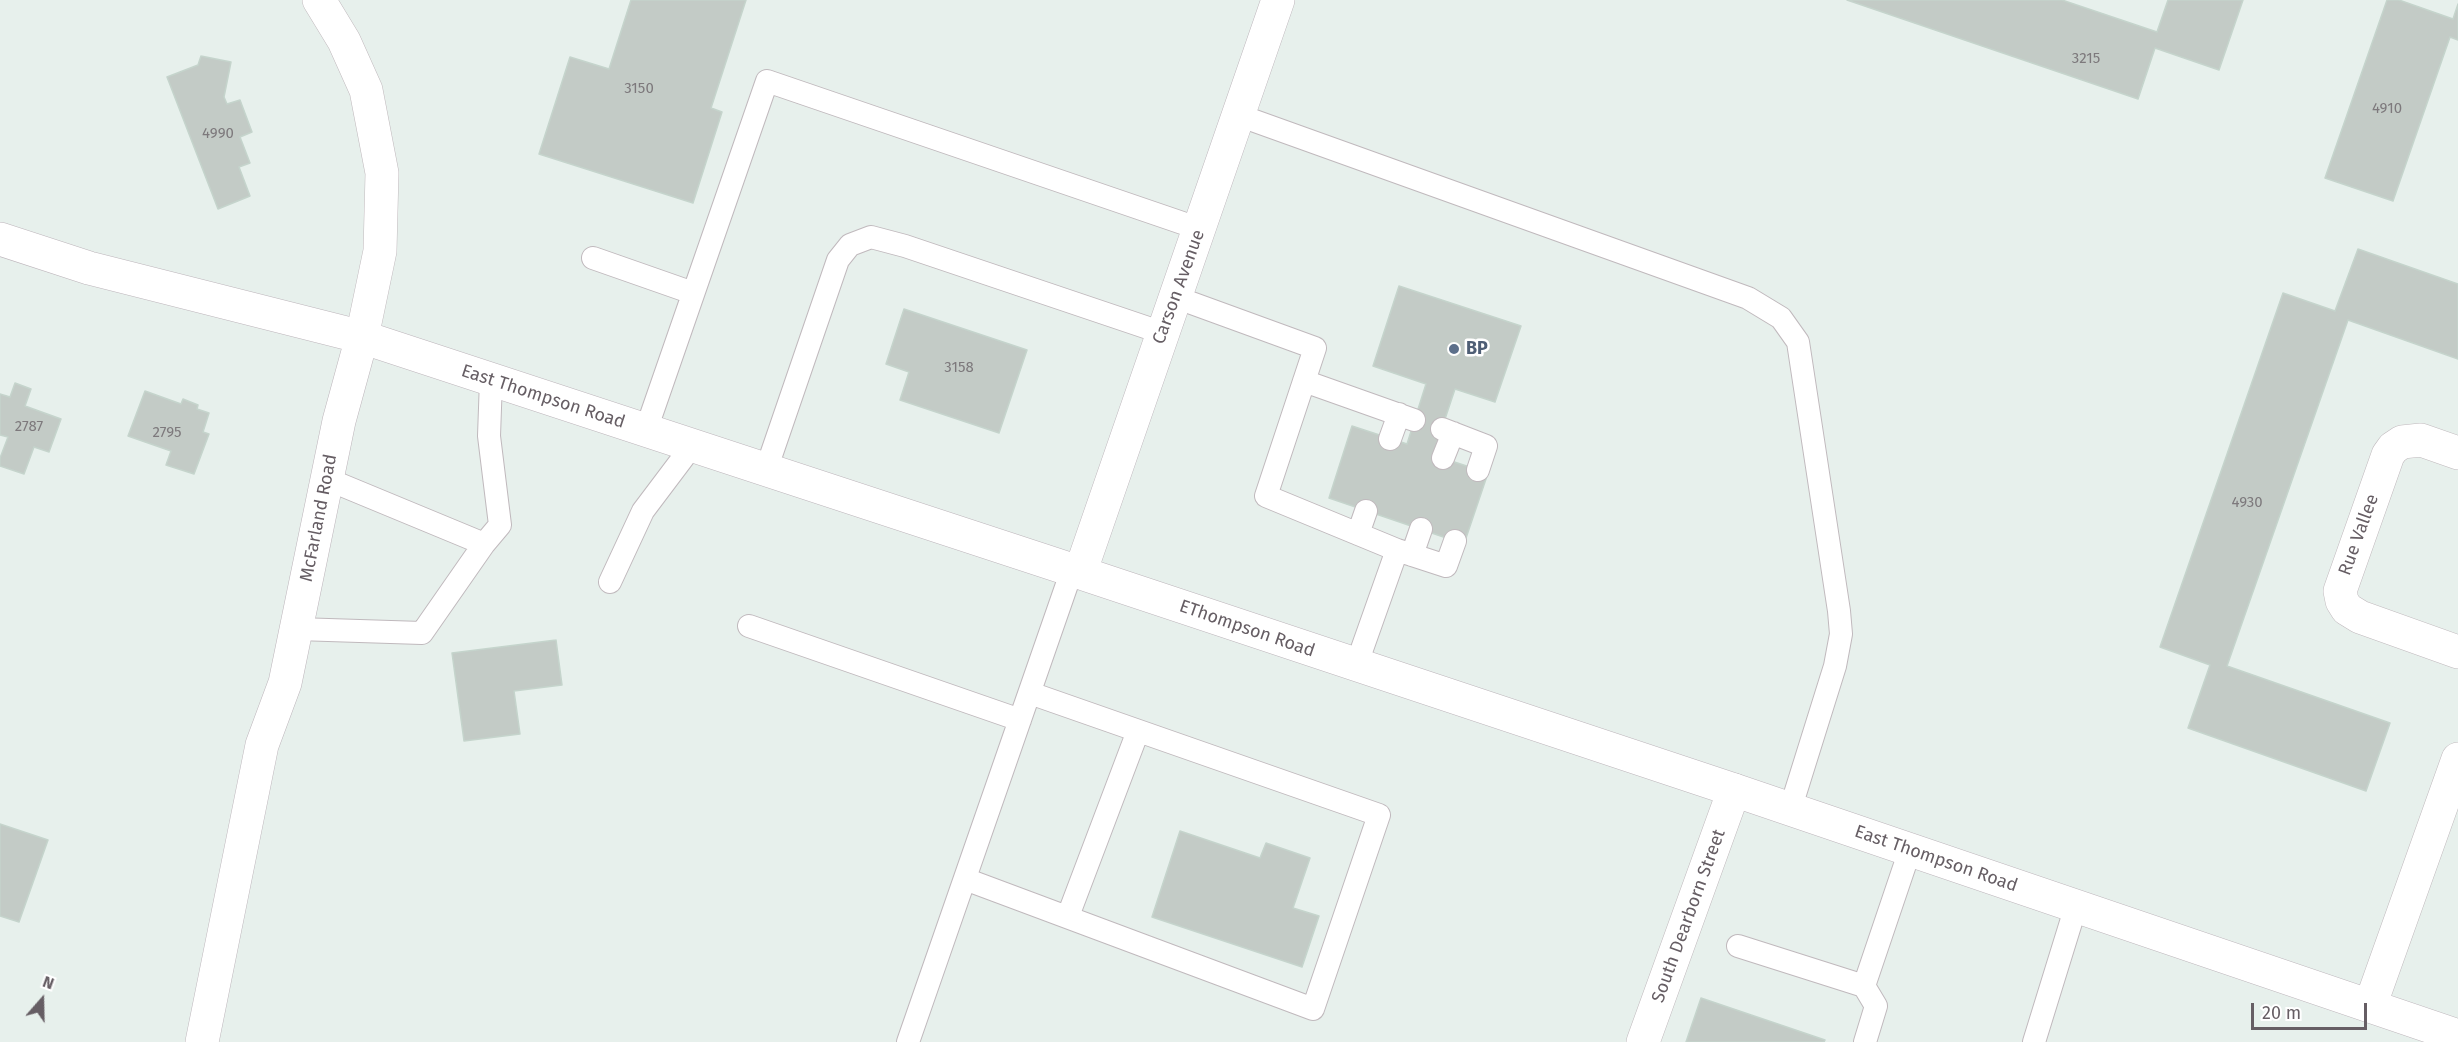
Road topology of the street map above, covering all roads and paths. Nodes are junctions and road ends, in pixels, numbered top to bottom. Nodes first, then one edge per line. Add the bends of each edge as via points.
1 (320, 0) edge
2 (1278, 0) edge
3 (1238, 115) junction
4 (1200, 229) junction
5 (0, 239) edge
6 (593, 258) dead end
7 (693, 293) junction
8 (1175, 297) junction
9 (1163, 333) junction
10 (362, 337) junction
11 (491, 380) junction
12 (1304, 381) junction
13 (646, 430) junction
14 (1390, 439) dead end
15 (692, 446) junction
16 (2458, 453) edge
17 (1443, 458) dead end
18 (766, 470) junction
19 (1478, 470) dead end
20 (327, 479) junction
21 (1366, 511) dead end
22 (1421, 529) dead end
23 (1358, 534) junction
24 (1455, 541) dead end
25 (484, 544) junction
26 (1405, 552) junction
27 (1076, 571) junction
28 (610, 582) dead end
29 (749, 626) dead end
30 (297, 629) junction
31 (2458, 652) edge
32 (1356, 666) junction
33 (1414, 684) joint
34 (1030, 693) junction
35 (1020, 720) junction
36 (1138, 731) junction
37 (2458, 759) edge
38 (1734, 790) junction
39 (1790, 810) junction
40 (1910, 850) junction
41 (965, 879) junction
42 (2076, 906) junction
43 (1068, 916) junction
44 (1738, 945) dead end
45 (1864, 986) junction
46 (2370, 1006) junction
47 (2458, 1036) edge
48 (202, 1042) edge
49 (908, 1042) edge
50 (1644, 1042) edge
51 (1865, 1042) edge
52 (2034, 1042) edge

1 - 10 main road, McFarland Road via 366,90 382,172 380,251
2 - 3 main road, Carson Avenue
3 - 4 main road, Carson Avenue
3 - 39 lane via 1748,298 1780,318 1798,342 1841,634 1835,666
4 - 7 lane via 767,81
4 - 8 main road, Carson Avenue
5 - 10 main road, East Thompson Road via 88,268
6 - 7 lane
7 - 13 lane
8 - 9 main road, Carson Avenue
8 - 12 lane via 1315,348
9 - 18 lane via 871,237 850,245 838,260
9 - 27 main road, Carson Avenue
10 - 11 main road, East Thompson Road
10 - 20 main road, McFarland Road
11 - 13 main road, East Thompson Road
11 - 25 lane via 489,436 500,525
12 - 14 lane via 1407,417
12 - 23 lane via 1266,496
13 - 15 main road, East Thompson Road
15 - 18 main road, East Thompson Road
15 - 28 lane via 643,511
16 - 31 main road, Rue Vallee via 2421,440 2402,442 2393,448 2340,591 2347,609 2360,617
17 - 19 lane via 1447,431 1486,446
18 - 27 main road, East Thompson Road
20 - 25 lane
20 - 30 main road, McFarland Road
21 - 23 lane
22 - 26 lane
23 - 26 lane
24 - 26 lane via 1446,566
25 - 30 lane via 422,633
26 - 32 lane
27 - 32 main road, EThompson Road
27 - 34 lane
29 - 35 lane
30 - 48 main road, McFarland Road via 285,683 262,745
32 - 33 main road, EThompson Road
33 - 38 main road, East Thompson Road
34 - 35 lane
34 - 36 lane
35 - 41 lane
36 - 43 lane
36 - 43 lane via 1379,815 1313,1009
37 - 46 main road
38 - 39 main road, East Thompson Road
38 - 50 main road, South Dearborn Street
39 - 40 main road, East Thompson Road
40 - 42 main road, East Thompson Road
40 - 45 lane
41 - 43 lane
41 - 49 lane
42 - 46 main road, East Thompson Road
42 - 52 lane
44 - 45 lane
45 - 51 lane via 1876,1006
46 - 47 main road, East Thompson Road

